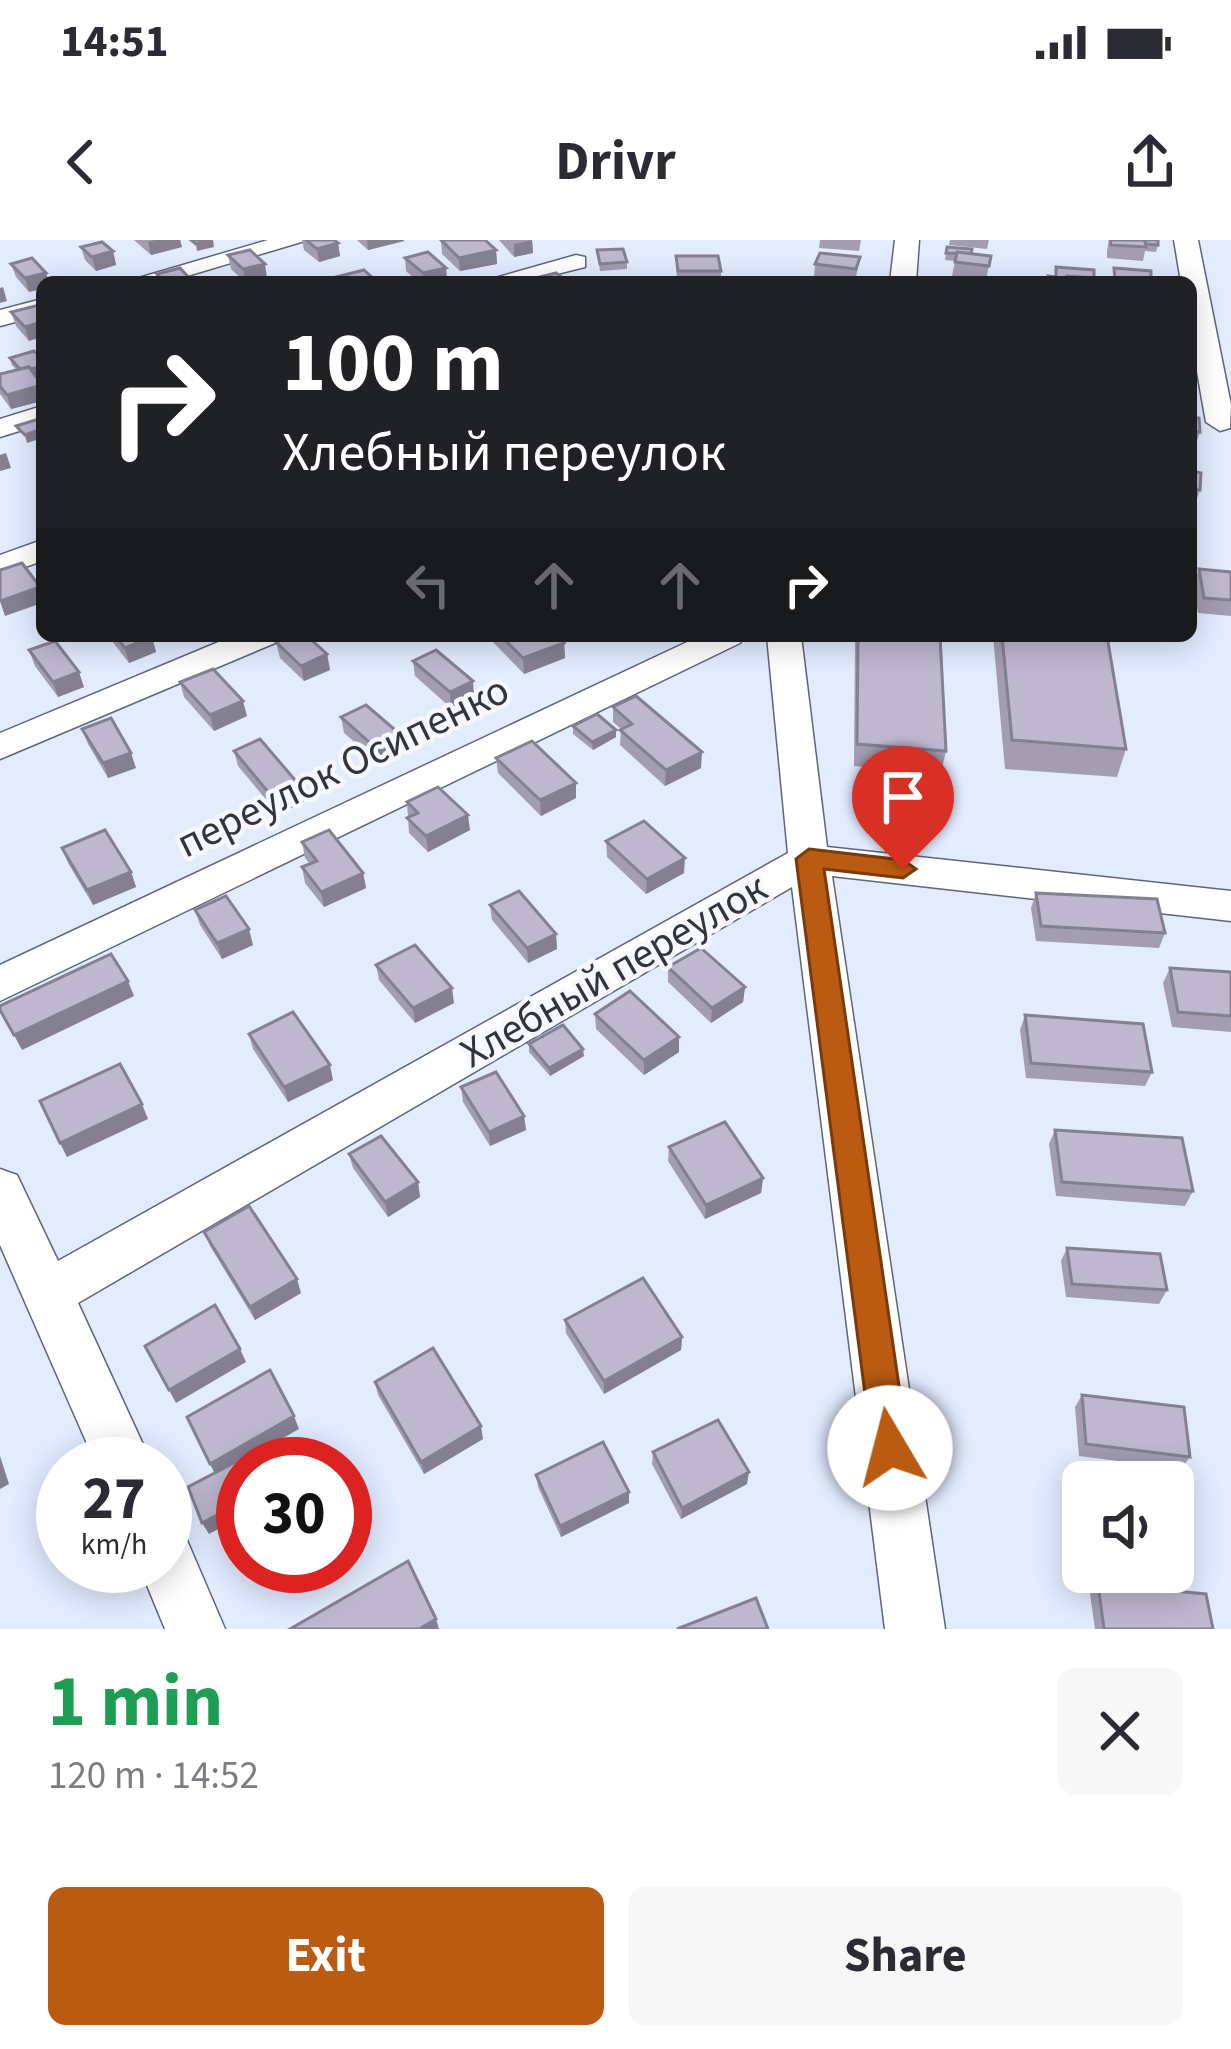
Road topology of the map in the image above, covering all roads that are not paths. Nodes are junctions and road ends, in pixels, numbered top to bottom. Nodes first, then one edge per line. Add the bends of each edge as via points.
1 (296, 240) edge
2 (907, 240) edge
3 (1186, 240) edge
4 (578, 261) edge
5 (160, 276) edge
6 (518, 276) edge
7 (904, 276) edge
8 (1192, 276) edge
9 (36, 309) edge
10 (1197, 312) edge
11 (0, 318) edge
12 (36, 417) edge
13 (1214, 422) edge
14 (0, 428) edge
15 (36, 552) edge
16 (0, 566) edge
17 (248, 642) edge
18 (715, 642) edge
19 (785, 642) edge
20 (0, 747) edge
21 (809, 859) junction
22 (1231, 906) edge
23 (0, 984) edge
24 (0, 1190) edge
25 (50, 1293) junction
26 (112, 1437) edge
27 (180, 1593) edge
28 (196, 1629) edge
29 (915, 1629) edge

1 - 5 street
2 - 7 street
3 - 8 street
4 - 6 street
9 - 11 street
10 - 13 street
12 - 14 street
15 - 16 street
17 - 20 street
18 - 23 street, переулок Осипенко
19 - 21 street
21 - 22 street, Хлебный переулок
21 - 25 street, Хлебный переулок
21 - 29 street
24 - 25 street
25 - 26 street
27 - 28 street

